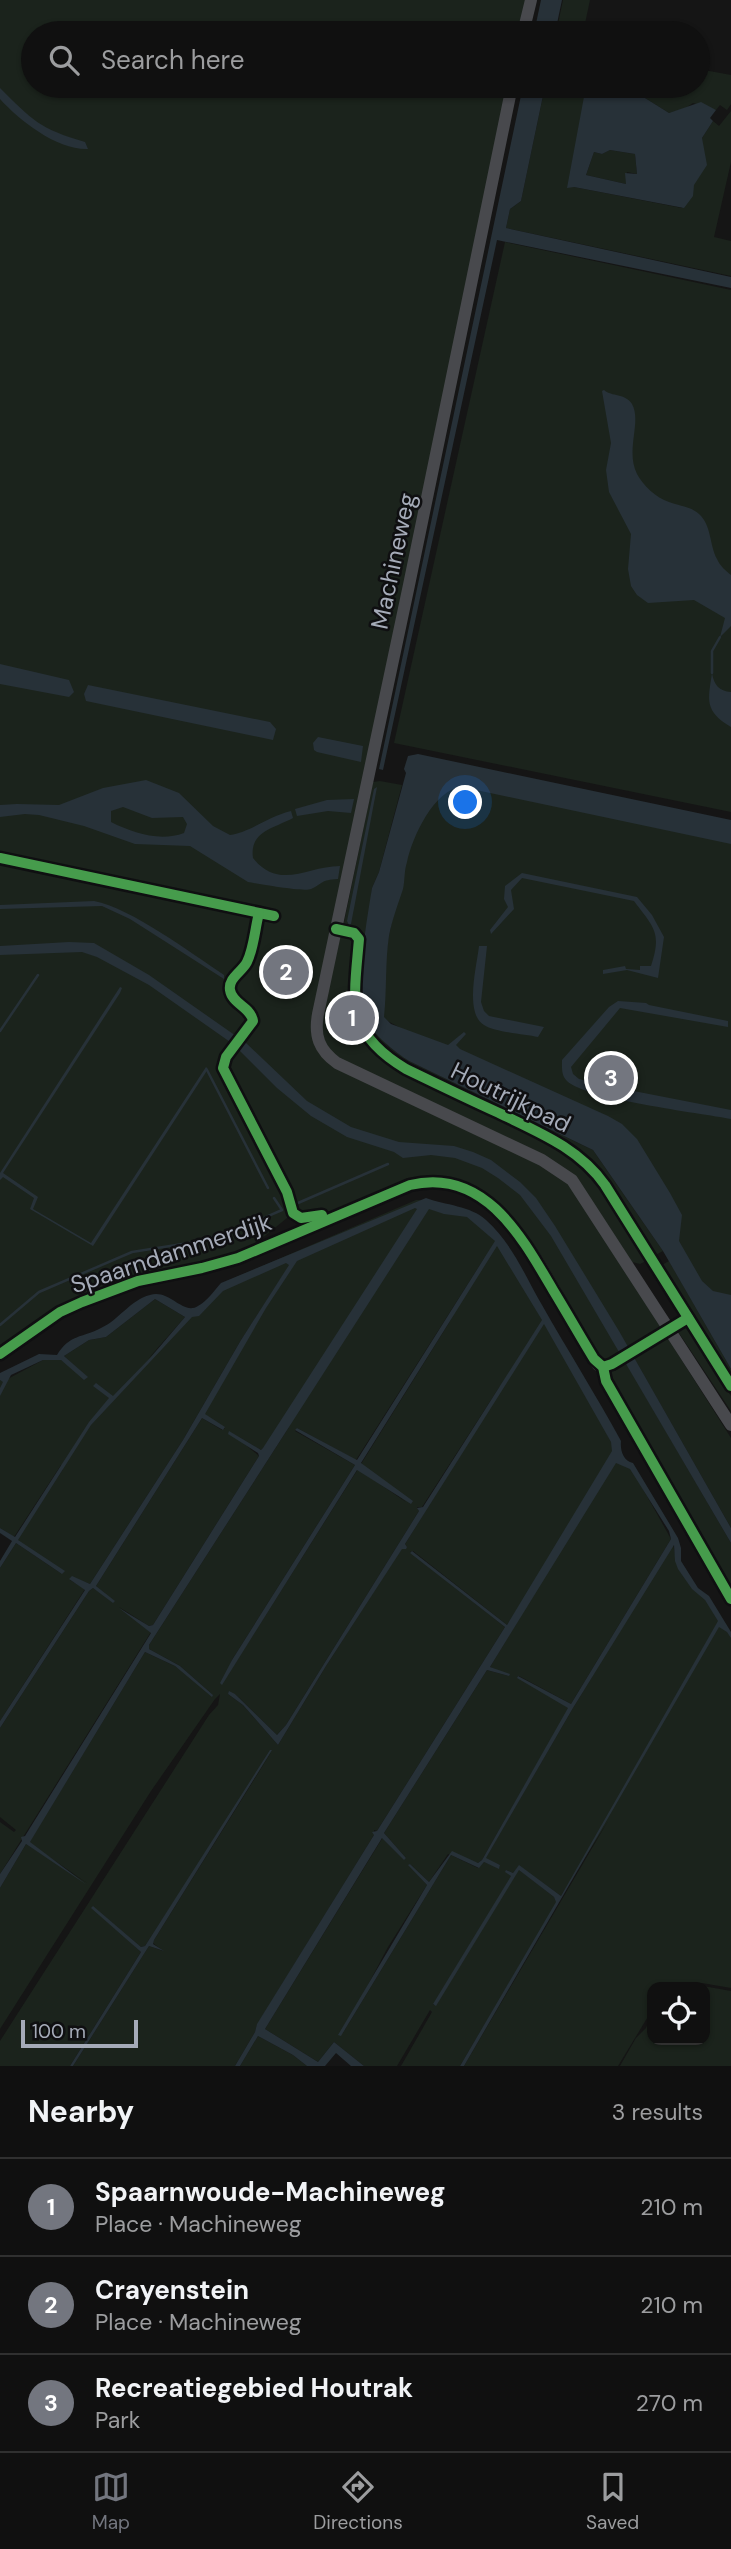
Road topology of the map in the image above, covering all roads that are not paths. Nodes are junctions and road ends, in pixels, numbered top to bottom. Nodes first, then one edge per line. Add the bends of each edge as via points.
1 (531, 0) edge
2 (526, 21) edge
3 (510, 98) edge
4 (670, 1330) junction
5 (0, 1354) edge
6 (603, 1367) junction
7 (731, 1425) edge
8 (731, 1599) edge

1 - 2 street
3 - 4 street, Machineweg via 316,1035 323,1051 337,1063 564,1172 583,1193
4 - 6 street
4 - 7 street
5 - 6 street, Spaarndammerdijk via 60,1312 90,1299 138,1281 230,1260 404,1187 436,1182 472,1192 507,1220 528,1247 596,1363
6 - 8 street, Spaarndammerdijk via 606,1381

